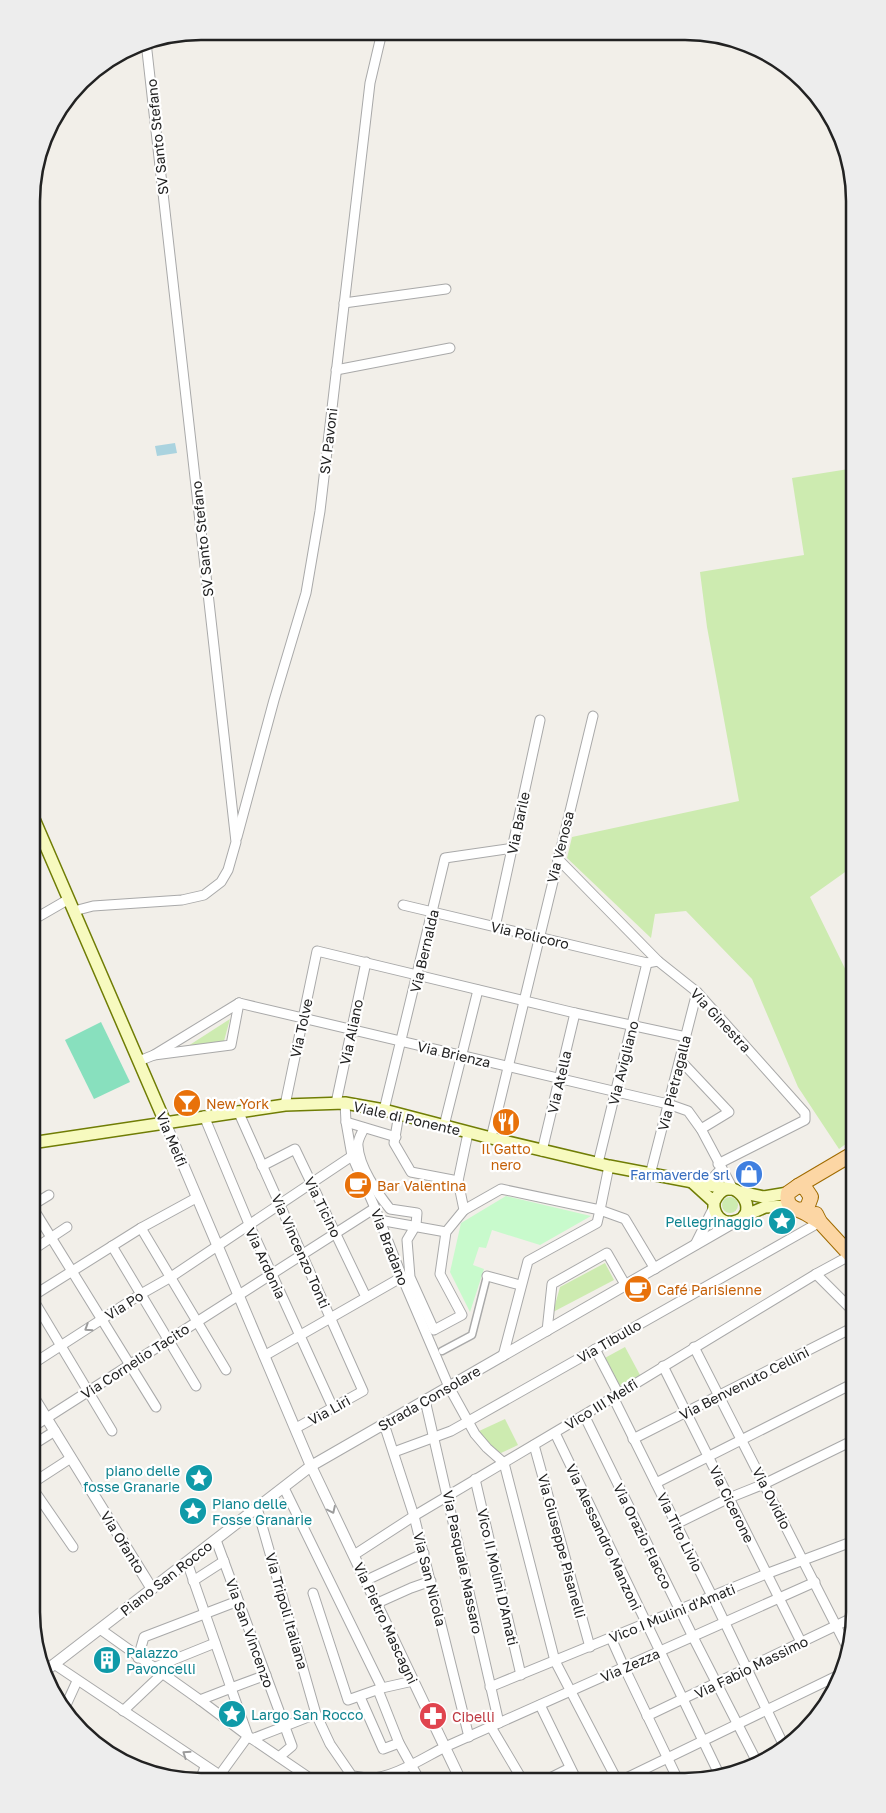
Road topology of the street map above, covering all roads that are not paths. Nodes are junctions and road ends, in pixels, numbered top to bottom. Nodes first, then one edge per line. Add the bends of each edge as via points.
1 (380, 40) edge
2 (147, 50) edge
3 (446, 289) dead end
4 (344, 303) junction
5 (450, 348) dead end
6 (336, 370) junction
7 (593, 716) dead end
8 (540, 720) dead end
9 (40, 831) edge
10 (236, 842) junction
11 (513, 848) junction
12 (557, 858) junction
13 (69, 899) junction
14 (402, 905) dead end
15 (74, 911) junction
16 (433, 912) junction
17 (40, 916) edge
18 (496, 927) junction
19 (539, 937) junction
20 (366, 962) junction
21 (658, 962) junction
22 (647, 963) junction
23 (418, 976) junction
24 (478, 990) junction
25 (697, 992) junction
26 (524, 1000) junction
27 (239, 1003) junction
28 (575, 1013) junction
29 (303, 1018) junction
30 (632, 1024) junction
31 (351, 1029) junction
32 (686, 1037) junction
33 (402, 1042) junction
34 (154, 1055) junction
35 (461, 1055) junction
36 (680, 1060) junction
37 (139, 1061) junction
38 (508, 1067) junction
39 (559, 1079) junction
40 (616, 1092) junction
41 (341, 1103) junction
42 (668, 1104) junction
43 (285, 1105) junction
44 (384, 1110) junction
45 (238, 1111) junction
46 (399, 1114) junction
47 (204, 1116) junction
48 (165, 1122) junction
49 (346, 1122) junction
50 (444, 1126) junction
51 (364, 1128) junction
52 (701, 1129) junction
53 (468, 1132) junction
54 (396, 1137) junction
55 (491, 1138) junction
56 (40, 1142) edge
57 (542, 1151) junction
58 (352, 1156) junction
59 (846, 1158) edge
60 (604, 1165) junction
61 (262, 1166) junction
62 (720, 1167) junction
63 (824, 1171) junction
64 (650, 1175) junction
65 (458, 1181) junction
66 (691, 1181) junction
67 (311, 1183) junction
68 (707, 1184) junction
69 (734, 1190) junction
70 (50, 1195) dead end
71 (811, 1197) junction
72 (196, 1198) junction
73 (794, 1199) junction
74 (40, 1201) edge
75 (279, 1204) junction
76 (714, 1205) junction
77 (375, 1208) junction
78 (464, 1210) junction
79 (600, 1210) junction
80 (40, 1218) edge
81 (739, 1219) junction
82 (379, 1220) junction
83 (820, 1222) junction
84 (249, 1224) junction
85 (416, 1225) junction
86 (67, 1227) dead end
87 (141, 1228) junction
88 (446, 1232) junction
89 (336, 1233) junction
90 (52, 1237) junction
91 (40, 1244) edge
92 (695, 1245) junction
93 (112, 1246) junction
94 (217, 1246) junction
95 (846, 1250) edge
96 (302, 1254) junction
97 (846, 1260) edge
98 (655, 1269) junction
99 (72, 1271) junction
100 (271, 1274) junction
101 (816, 1274) junction
102 (487, 1276) joint
103 (171, 1277) junction
104 (402, 1278) junction
105 (520, 1285) junction
106 (626, 1286) junction
107 (40, 1291) edge
108 (141, 1294) junction
109 (239, 1294) junction
110 (366, 1298) junction
111 (846, 1304) edge
112 (40, 1311) edge
113 (330, 1318) junction
114 (102, 1319) junction
115 (197, 1322) junction
116 (425, 1322) junction
117 (547, 1331) junction
118 (846, 1331) edge
119 (300, 1335) junction
120 (168, 1340) junction
121 (61, 1346) junction
122 (694, 1347) junction
123 (595, 1350) junction
124 (442, 1351) dead end
125 (264, 1356) junction
126 (502, 1356) junction
127 (40, 1359) edge
128 (130, 1365) junction
129 (663, 1366) junction
130 (226, 1370) dead end
131 (196, 1386) dead end
132 (449, 1387) junction
133 (846, 1387) edge
134 (363, 1391) joint
135 (88, 1392) junction
136 (615, 1395) junction
137 (720, 1395) junction
138 (426, 1400) junction
139 (156, 1407) dead end
140 (40, 1408) edge
141 (333, 1408) junction
142 (686, 1413) junction
143 (584, 1415) junction
144 (47, 1419) junction
145 (467, 1422) junction
146 (40, 1423) edge
147 (384, 1424) junction
148 (296, 1428) junction
149 (55, 1431) junction
150 (112, 1431) dead end
151 (555, 1433) junction
152 (435, 1437) junction
153 (633, 1439) junction
154 (40, 1440) edge
155 (741, 1440) junction
156 (846, 1444) edge
157 (534, 1445) junction
158 (394, 1452) junction
159 (709, 1456) junction
160 (71, 1458) junction
161 (504, 1462) junction
162 (311, 1466) junction
163 (40, 1479) edge
164 (475, 1479) junction
165 (656, 1483) junction
166 (764, 1484) junction
167 (284, 1488) junction
168 (448, 1496) junction
169 (40, 1498) edge
170 (729, 1498) junction
171 (257, 1508) junction
172 (414, 1516) junction
173 (676, 1524) junction
174 (216, 1540) junction
175 (846, 1544) edge
176 (73, 1547) dead end
177 (424, 1553) junction
178 (354, 1555) junction
179 (804, 1560) junction
180 (187, 1562) junction
181 (224, 1562) junction
182 (766, 1574) junction
183 (371, 1578) dead end
184 (193, 1581) junction
185 (431, 1581) junction
186 (815, 1582) junction
187 (152, 1589) junction
188 (313, 1593) dead end
189 (712, 1596) junction
190 (779, 1598) junction
191 (238, 1601) junction
192 (382, 1601) dead end
193 (680, 1610) junction
194 (204, 1614) junction
195 (846, 1621) edge
196 (725, 1622) junction
197 (645, 1624) junction
198 (836, 1625) junction
199 (100, 1629) junction
200 (693, 1636) junction
201 (611, 1638) junction
202 (843, 1640) edge
203 (801, 1642) junction
204 (215, 1643) junction
205 (590, 1647) junction
206 (658, 1652) junction
207 (138, 1658) junction
208 (555, 1661) junction
209 (54, 1664) junction
210 (50, 1667) edge
211 (624, 1667) junction
212 (153, 1668) junction
213 (747, 1668) junction
214 (162, 1674) junction
215 (266, 1675) junction
216 (521, 1675) junction
217 (831, 1679) edge
218 (77, 1681) junction
219 (413, 1681) junction
220 (717, 1682) junction
221 (490, 1687) junction
222 (231, 1688) junction
223 (380, 1689) junction
224 (571, 1691) junction
225 (360, 1696) junction
226 (682, 1699) junction
227 (200, 1700) junction
228 (68, 1702) edge
229 (540, 1705) junction
230 (767, 1709) junction
231 (123, 1712) junction
232 (316, 1714) junction
233 (647, 1716) junction
234 (738, 1723) junction
235 (495, 1725) junction
236 (285, 1726) junction
237 (469, 1737) junction
238 (250, 1738) junction
239 (702, 1741) junction
240 (782, 1741) edge
241 (399, 1743) junction
242 (444, 1747) junction
243 (279, 1757) junction
244 (667, 1757) junction
245 (754, 1757) edge
246 (411, 1765) junction
247 (205, 1767) junction
248 (570, 1768) junction
249 (717, 1770) edge
250 (203, 1773) edge
251 (215, 1773) edge
252 (226, 1773) edge
253 (302, 1773) edge
254 (347, 1773) edge
255 (392, 1773) edge
256 (416, 1773) edge
257 (456, 1773) edge
258 (519, 1773) edge
259 (560, 1773) edge
260 (573, 1773) edge
261 (613, 1773) edge
262 (636, 1773) edge
263 (675, 1773) edge

1 - 4 street, SV Pavoni via 370,84
2 - 10 street, SV Santo Stefano
3 - 4 street
4 - 6 street, SV Pavoni
5 - 6 street
6 - 10 street, SV Pavoni via 320,511 306,593
7 - 12 street, Via Venosa
8 - 11 street, Via Barile
9 - 13 main road, Via Melfi
10 - 15 street, SV Santo Stefano via 221,882 204,895 182,900 93,906
11 - 16 street, Via Bernalda via 446,858
11 - 18 street, Via Barile
12 - 19 street, Via Venosa
12 - 21 street, Via Ginestra
13 - 15 main road, Via Melfi
13 - 17 street
14 - 16 street, Via Policoro
15 - 37 main road, Via Melfi
16 - 18 street, Via Policoro
16 - 23 street, Via Bernalda
18 - 19 street, Via Policoro
19 - 22 street, Via Policoro
19 - 26 street, Via Venosa
20 - 23 street
20 - 29 street, Via Tolve via 317,951
20 - 31 street, Via Aliano
21 - 22 street, Via Policoro
21 - 25 street, Via Ginestra
22 - 30 street, Via Avigliano
23 - 24 street
23 - 33 street, Via Bernalda
24 - 26 street
24 - 35 street
25 - 32 street, Via Pietragalla
25 - 62 street, Via Ginestra via 805,1113 805,1120
26 - 28 street
26 - 38 street, Via Venosa
27 - 29 street, Via Brienza
27 - 34 street
27 - 34 street via 231,1045
28 - 30 street
28 - 39 street, Via Atella
29 - 31 street, Via Brienza
29 - 43 street, Via Tolve
30 - 32 street
30 - 40 street, Via Avigliano
31 - 33 street, Via Brienza
31 - 41 street, Via Aliano
32 - 36 street, Via Pietragalla
33 - 35 street, Via Brienza
33 - 44 street, Via Bernalda
34 - 37 street
35 - 38 street, Via Brienza
35 - 50 street
36 - 42 street, Via Pietragalla
36 - 52 street via 729,1112
37 - 48 main road, Via Melfi
38 - 39 street, Via Brienza
38 - 55 street
39 - 40 street, Via Brienza
39 - 57 street, Via Atella
40 - 42 street, Via Brienza
40 - 60 street, Via Avigliano
41 - 43 main road, Viale di Ponente
41 - 44 main road, Viale di Ponente
41 - 49 street, Via Bradano
42 - 52 street, Via Brienza via 688,1111
42 - 64 street, Via Pietragalla
43 - 45 main road, Viale di Ponente
44 - 46 main road, Viale di Ponente
45 - 47 main road, Viale di Ponente
45 - 61 street, Via Vincenzo Tonti
46 - 50 main road, Viale di Ponente
46 - 54 street
47 - 48 main road, Viale di Ponente
47 - 84 street, Via Ardonia
48 - 56 main road, Viale di Ponente
48 - 72 street, Via Melfi
49 - 51 street
49 - 58 street, Via Bradano
50 - 53 main road, Viale di Ponente
51 - 54 street
51 - 85 street via 357,1144 360,1159 378,1195 390,1209 417,1213
52 - 62 street, Via Brienza
53 - 55 main road, Viale di Ponente
53 - 65 street
54 - 65 street via 394,1142 411,1172
55 - 57 main road, Viale di Ponente
57 - 60 main road, Viale di Ponente
58 - 67 street, Via Po
58 - 77 street, Via Bradano
59 - 63 main road
60 - 64 main road, Viale di Ponente
60 - 79 street, Via Avigliano
61 - 67 street, Via Ticino via 295,1149
61 - 75 street, Via Vincenzo Tonti
62 - 68 street
62 - 69 street, Via Brienza
63 - 71 main road via 814,1183
63 - 73 main road
64 - 66 main road, Viale di Ponente
65 - 78 street
66 - 68 main road, Viale di Ponente
66 - 76 main road
67 - 75 street, Via Po
67 - 89 street, Via Ticino
68 - 69 main road, Viale di Ponente
69 - 73 main road, Viale di Ponente
69 - 76 main road via 720,1192
69 - 81 main road via 746,1200 746,1211
70 - 74 street
71 - 73 main road via 806,1188
71 - 73 main road, Viale di Ponente via 807,1208
71 - 83 main road
72 - 87 street
72 - 94 street, Via Melfi
73 - 81 main road
73 - 83 main road
75 - 84 street, Via Po
75 - 96 street, Via Vincenzo Tonti
76 - 81 main road via 723,1221
76 - 92 street
77 - 82 street, Via Bradano
77 - 89 street, Via Cornelio Tacito
78 - 79 street via 501,1189
78 - 88 street
79 - 98 street via 625,1219
79 - 105 street via 597,1223 528,1261
80 - 90 street
81 - 92 street, Strada Consolare
82 - 85 street
82 - 104 street, Via Bradano
83 - 95 main road
83 - 123 street, Via Tibullo
84 - 94 street, Via Po
84 - 100 street, Via Ardonia
85 - 88 street
85 - 116 street via 407,1240 410,1277
86 - 90 street
87 - 93 street
87 - 103 street
88 - 116 street via 440,1274 462,1315 434,1330
89 - 96 street, Via Cornelio Tacito
89 - 110 street, Via Ticino
90 - 91 street
90 - 99 street
92 - 98 street, Strada Consolare
93 - 99 street
93 - 108 street
94 - 103 street, Via Po
94 - 109 street, Via Melfi
96 - 100 street, Via Cornelio Tacito
96 - 113 street, Via Vincenzo Tonti
97 - 101 street, Vico III Melfi
98 - 106 street, Strada Consolare
99 - 107 street
99 - 114 street
100 - 109 street, Via Cornelio Tacito
100 - 119 street, Via Ardonia
101 - 111 street
101 - 122 street, Vico III Melfi
102 - 105 street
102 - 124 street via 472,1335
103 - 108 street, Via Po
103 - 115 street
104 - 110 street
104 - 116 street, Via Bradano
105 - 126 street
106 - 117 street, Strada Consolare
106 - 117 street via 607,1253 560,1279 552,1284
108 - 114 street, Via Po
108 - 120 street
109 - 115 street, Via Cornelio Tacito
109 - 125 street, Via Melfi
110 - 113 street
112 - 121 street
113 - 119 street
113 - 134 street, Via Vincenzo Tonti
114 -> 121 street, Via Po
114 - 128 street
115 - 120 street, Via Cornelio Tacito
115 - 130 street
116 - 132 street, Via Bradano
117 - 126 street, Strada Consolare
118 - 137 street, Via Benvenuto Cellini
119 - 125 street
119 - 141 street, Via Ardonia
120 - 128 street, Via Cornelio Tacito
120 - 131 street
121 - 127 street, Via Po
121 - 135 street
122 - 129 street, Vico III Melfi
122 - 137 street, Via Ovidio
123 - 136 street, Via Tito Livio
123 - 145 street, Via Tibullo
125 - 148 street, Via Melfi
126 - 132 street, Strada Consolare
128 - 135 street, Via Cornelio Tacito
128 - 139 street
129 - 136 street, Vico III Melfi
129 - 142 street, Via Cicerone
132 - 138 street, Strada Consolare
132 - 145 street, Via Bradano
133 - 155 street
134 - 141 street, Via Liri
135 - 144 street, Via Cornelio Tacito
135 - 150 street
136 - 143 street, Vico III Melfi
136 - 153 street, Via Tito Livio
137 - 142 street, Via Benvenuto Cellini
137 - 155 street, Via Ovidio
138 - 147 street, Strada Consolare
138 - 152 street, Via Pasquale Massaro
140 - 144 street, Via Ofanto
141 - 148 street, Via Liri
142 - 153 street, Via Benvenuto Cellini
142 - 159 street, Via Cicerone
143 - 151 street, Vico III Melfi
143 - 193 street, Via Orazio Flacco
144 - 146 street, Via Cornelio Tacito
144 - 149 street, Via Ofanto
145 - 152 street, Via Tibullo
145 - 161 street, Via Bradano via 487,1448
147 - 158 street, Via San Nicola
147 - 162 street, Strada Consolare
148 - 162 street, Via Melfi
149 - 154 street
149 - 160 street, Via Ofanto
151 - 157 street, Vico III Melfi
151 - 197 street, Via Alessandro Manzoni
152 - 158 street, Via Tibullo
152 - 168 street, Via Pasquale Massaro
153 - 165 street, Via Tito Livio
155 - 159 street
155 - 166 street, Via Ovidio
156 - 166 street
157 - 161 street, Vico III Melfi
157 - 205 street, Via Giuseppe Pisanelli
158 - 172 street, Via San Nicola
159 - 165 street
159 - 170 street, Via Cicerone
160 - 163 street
160 - 187 street, Via Ofanto
161 - 164 street, Vico III Melfi
161 - 208 street
162 - 167 street, Piano San Rocco
162 -> 178 street, Via Pietro Mascagni
164 - 168 street, Vico III Melfi
164 - 216 street, Vico II Molini D'Amati
165 - 173 street, Via Tito Livio
166 - 170 street
166 - 179 street, Via Ovidio
167 - 171 street, Piano San Rocco
167 - 223 street
168 - 172 street, Vico III Melfi
168 - 221 street, Via Pasquale Massaro
169 - 176 street
170 - 173 street
170 - 182 street, Via Cicerone
171 - 174 street, Piano San Rocco
171 - 232 street, Via Tripoli Italiana
172 - 177 street, Via San Nicola
172 - 178 street, Vico III Melfi
173 - 189 street, Via Tito Livio
174 - 180 street, Piano San Rocco
174 - 181 street, Via San Vincenzo
175 - 179 street, Vico I Mulini d'Amati
177 - 183 street
177 - 185 street, Via San Nicola
178 - 219 street, Via Pietro Mascagni
179 - 182 street, Vico I Mulini d'Amati
179 - 186 street, Via Ovidio
180 - 184 street
180 - 187 street, Piano San Rocco
181 - 184 street
181 - 191 street, Via San Vincenzo
182 - 189 street, Vico I Mulini d'Amati
182 - 190 street, Via Cicerone
184 - 194 street
185 - 192 street
185 - 237 street, Via San Nicola
186 - 190 street, Via Zezza
186 - 198 street, Via Ovidio
187 - 199 street, Piano San Rocco
188 - 225 street via 348,1700
189 - 193 street, Vico I Mulini d'Amati
189 - 196 street, Via Tito Livio
190 - 196 street, Via Zezza
190 - 203 street, Via Cicerone
191 - 194 street
191 - 215 street, Via San Vincenzo
193 - 197 street, Vico I Mulini d'Amati
193 - 200 street, Via Orazio Flacco
194 - 204 street
194 - 207 street via 144,1637
195 - 198 street, Via Fabio Massimo
196 - 200 street, Via Zezza
196 - 213 street, Via Tito Livio
197 - 201 street, Vico I Mulini d'Amati
197 - 206 street, Via Alessandro Manzoni
198 - 202 street, Via Ovidio
198 - 203 street, Via Fabio Massimo
199 - 207 street
199 - 209 street, Piano San Rocco
200 - 206 street, Via Zezza
200 - 220 street, Via Orazio Flacco
201 - 205 street, Vico I Mulini d'Amati
201 - 211 street
203 - 213 street, Via Fabio Massimo
204 - 212 street
204 - 222 street
205 - 208 street, Vico I Mulini d'Amati
206 - 211 street, Via Zezza
206 - 226 street, Via Alessandro Manzoni
207 - 212 street
208 - 216 street, Vico I Mulini d'Amati
208 - 224 street
209 - 210 street, Piano San Rocco
209 - 218 street
211 - 224 street, Via Zezza
211 - 233 street
212 - 214 street
213 - 220 street, Via Fabio Massimo
213 - 230 street, Via Tito Livio
214 - 227 street
214 - 231 street
215 - 222 street
215 - 236 street, Via San Vincenzo
216 - 221 street, Vico I Mulini d'Amati
217 - 230 street
218 - 228 street
218 - 231 street
219 - 223 street
219 - 242 street, Via Pietro Mascagni
220 - 226 street, Via Fabio Massimo
220 - 234 street, Via Orazio Flacco
221 - 235 street, Via Pasquale Massaro
222 - 227 street
222 - 238 street
223 - 225 street
223 - 241 street
224 - 229 street, Via Zezza
224 - 261 street
225 - 241 street via 383,1749
226 - 233 street, Via Fabio Massimo
226 - 239 street, Via Alessandro Manzoni
227 - 238 street
229 - 235 street, Via Zezza
229 - 248 street
230 - 234 street
230 - 240 street, Via Tito Livio
247 -> 231 street
232 - 236 street
232 - 254 street, Via Tripoli Italiana
233 - 244 street
234 - 239 street
234 - 245 street, Via Orazio Flacco
235 - 237 street, Via Zezza
235 - 258 street, Via Pasquale Massaro
236 - 238 street
236 - 243 street, Via San Vincenzo via 292,1746
237 - 242 street, Via Zezza
238 - 243 street
238 - 252 street
239 - 244 street
239 - 249 street, Via Alessandro Manzoni
241 - 246 street
242 - 246 street, Via Zezza
242 - 257 street, Via Pietro Mascagni
243 - 253 street
244 - 262 street
244 - 263 street
246 - 255 street, Via Zezza
246 - 256 street
247 - 250 street
247 - 251 street
248 - 259 street
248 - 260 street

